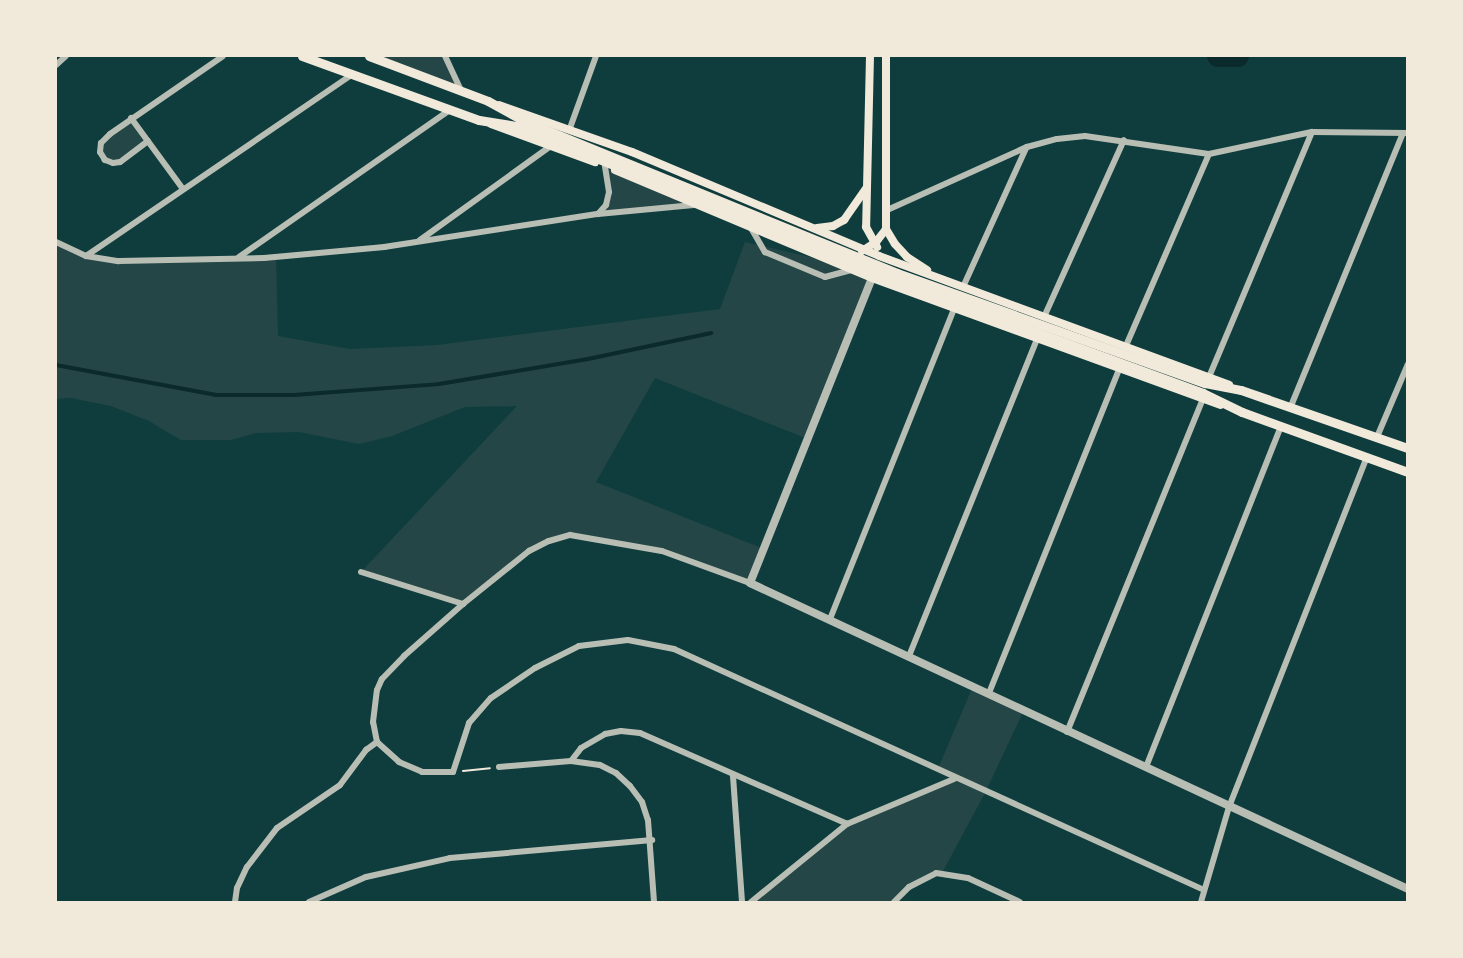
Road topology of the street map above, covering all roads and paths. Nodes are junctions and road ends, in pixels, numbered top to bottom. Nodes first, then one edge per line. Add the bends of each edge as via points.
1 (66, 56) edge
2 (223, 56) edge
3 (302, 56) edge
4 (369, 56) edge
5 (445, 56) edge
6 (596, 56) edge
7 (870, 56) edge
8 (885, 56) edge
9 (384, 58) edge
10 (56, 64) edge
11 (351, 75) junction
12 (461, 90) junction
13 (488, 101) junction
14 (450, 110) junction
15 (131, 118) junction
16 (479, 120) junction
17 (520, 123) junction
18 (570, 128) junction
19 (1312, 132) junction
20 (1405, 133) edge
21 (1124, 140) junction
22 (148, 141) junction
23 (551, 146) junction
24 (1027, 147) junction
25 (1209, 154) junction
26 (605, 166) junction
27 (866, 187) junction
28 (183, 189) junction
29 (667, 194) junction
30 (694, 205) junction
31 (885, 211) junction
32 (598, 214) junction
33 (751, 228) junction
34 (812, 228) junction
35 (885, 229) junction
36 (56, 242) edge
37 (417, 242) junction
38 (876, 242) junction
39 (865, 250) junction
40 (86, 256) junction
41 (879, 256) junction
42 (238, 257) junction
43 (852, 270) junction
44 (937, 277) junction
45 (872, 278) junction
46 (963, 287) junction
47 (954, 309) junction
48 (1044, 317) junction
49 (1086, 333) junction
50 (1037, 339) junction
51 (1125, 348) junction
52 (1078, 354) junction
53 (1407, 364) edge
54 (1119, 369) junction
55 (1205, 388) junction
56 (1291, 406) junction
57 (1281, 426) junction
58 (1377, 436) junction
59 (1407, 448) edge
60 (1367, 457) junction
61 (1407, 472) edge
62 (361, 572) dead end
63 (750, 583) junction
64 (462, 604) junction
65 (830, 619) junction
66 (909, 656) junction
67 (989, 693) junction
68 (1067, 732) junction
69 (377, 742) junction
70 (571, 761) junction
71 (499, 767) joint
72 (1146, 767) junction
73 (453, 772) junction
74 (733, 776) junction
75 (954, 779) junction
76 (1229, 807) junction
77 (847, 824) junction
78 (651, 840) junction
79 (1407, 889) edge
80 (1204, 890) junction
81 (235, 903) edge
82 (309, 903) edge
83 (654, 903) edge
84 (742, 903) edge
85 (751, 903) edge
86 (894, 903) edge
87 (1020, 903) edge
88 (1201, 903) edge

1 - 10 street
2 - 15 street
3 - 11 main road
4 - 9 main road
5 - 12 street
6 - 18 street
7 - 27 main road
8 - 31 main road
9 - 12 main road
11 - 14 main road
11 - 28 street
12 - 13 main road
13 - 17 main road
13 - 18 main road
14 - 16 main road
14 - 42 street
15 - 22 street
15 - 22 street via 100,144 105,159 120,162
16 - 17 main road
16 - 23 main road
17 - 55 main road via 897,281
18 - 34 main road
19 - 20 street
19 - 25 street
19 - 55 street
20 - 56 street
21 - 24 street via 1085,135
21 - 25 street
21 - 48 street
22 - 28 street
23 - 26 main road
23 - 37 street
24 - 31 street
24 - 46 street
25 - 51 street
26 - 29 main road
26 - 32 street via 609,192 606,205
27 - 34 main road via 844,220 833,226
27 - 38 main road via 866,227
28 - 40 street
29 - 30 main road
29 - 39 main road via 714,201 840,254 848,256
30 - 32 street
30 - 33 main road
31 - 35 main road
32 - 37 street
33 - 43 main road
33 - 43 street via 765,252 825,278
34 - 39 main road
35 - 38 main road
35 - 44 main road via 907,257
36 - 40 street
37 - 42 street via 264,258
38 - 39 main road
38 - 41 main road
39 - 41 main road
40 - 42 street via 120,261
41 - 44 main road
41 - 45 main road
43 - 45 main road
44 - 46 main road
45 - 47 main road
45 - 63 street
46 - 48 main road
47 - 50 main road
47 - 65 street
48 - 49 main road
49 - 51 main road
49 - 52 main road
50 - 52 main road
50 - 66 street
51 - 55 main road
52 - 54 main road
53 - 58 street
54 - 55 main road
54 - 67 street
55 - 56 main road via 1240,390
55 - 57 main road via 1242,412
55 - 68 street
56 - 58 main road
57 - 60 main road
57 - 72 street
58 - 59 main road
60 - 61 main road
60 - 76 street
62 - 64 street
63 - 64 street via 662,551 570,535 529,551
63 - 65 street
64 - 69 street via 382,679 373,722
65 - 66 street
66 - 67 street
67 - 68 street
68 - 72 street
69 - 73 street via 399,762 422,772
69 - 81 street via 366,750 340,785 277,828 247,867
70 - 71 street
70 - 74 street via 591,740 621,731 640,733
70 - 78 street via 600,765 630,786 642,802
71 - 73 path
72 - 76 street
73 - 75 street via 469,723 491,698 535,668 579,646 628,640 674,649
74 - 77 street
74 - 84 street
75 - 77 street
75 - 80 street
76 - 79 street
76 - 80 street
77 - 85 street
78 - 82 street via 450,858 366,877
78 - 83 street
80 - 88 street
86 - 87 street via 909,887 936,873 968,878

